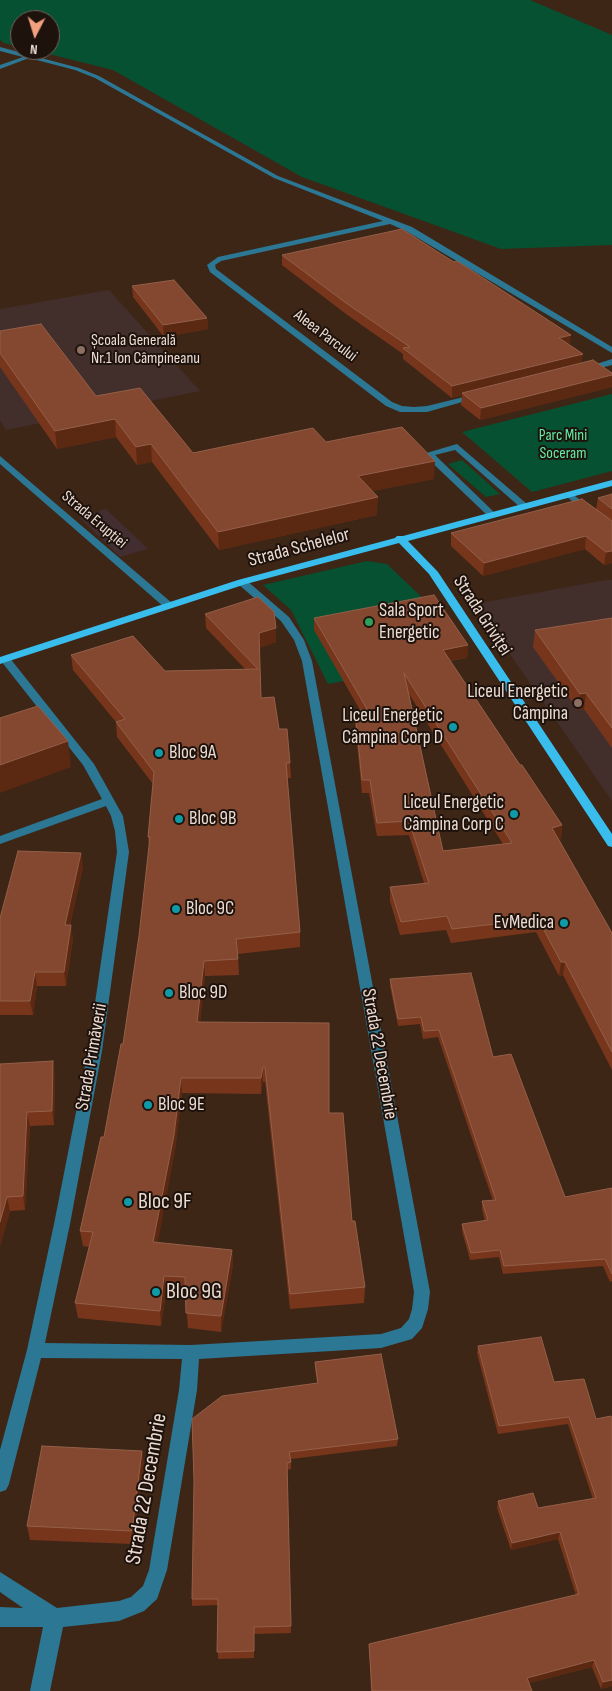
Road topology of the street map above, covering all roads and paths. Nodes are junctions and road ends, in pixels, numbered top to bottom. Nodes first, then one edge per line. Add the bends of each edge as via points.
1 (20, 60) edge
2 (40, 60) edge
3 (0, 67) edge
4 (392, 222) junction
5 (612, 351) edge
6 (612, 362) edge
7 (579, 370) edge
8 (488, 394) edge
9 (0, 459) edge
10 (11, 469) junction
11 (0, 472) edge
12 (612, 483) edge
13 (570, 495) junction
14 (524, 506) junction
15 (492, 515) junction
16 (612, 530) edge
17 (400, 538) junction
18 (242, 582) junction
19 (168, 605) junction
20 (2, 660) edge
21 (109, 801) junction
22 (0, 840) edge
23 (612, 843) edge
24 (35, 1350) junction
25 (191, 1352) junction
26 (0, 1484) edge
27 (0, 1581) edge
28 (0, 1616) edge
29 (55, 1618) junction
30 (40, 1691) edge

1 - 3 street
2 - 4 street via 98,77 276,177
4 - 5 street via 426,238
4 - 8 street, Aleea Parcului via 218,259 211,265 221,276 394,406 427,409
6 - 7 street
9 - 10 street, Strada Erupției
10 - 11 street
10 - 19 street, Strada Erupției
12 - 13 main road, Strada Schelelor
13 - 14 main road, Strada Schelelor
13 - 16 street
14 - 15 main road, Strada Schelelor
14 - 15 street via 457,448 428,454
15 - 17 main road, Strada Schelelor
17 - 18 main road, Strada Schelelor
17 - 23 main road, Strada Griviței via 433,572
18 - 19 main road, Strada Schelelor
18 - 25 street, Strada 22 Decembrie via 285,619 299,640 306,661 422,1292 416,1323 406,1334 381,1341
19 - 20 main road, Strada Schelelor
20 - 21 street, Strada Primăverii via 88,764
21 - 22 street
21 - 24 street, Strada Primăverii via 121,831 123,852 94,1051
24 - 25 street, Strada 22 Decembrie
24 - 26 street, Strada Primăverii
25 - 29 street, Strada 22 Decembrie via 188,1390 158,1570 150,1592 137,1604 119,1610
27 - 29 street
28 - 29 street, Strada 22 Decembrie
29 - 30 street

